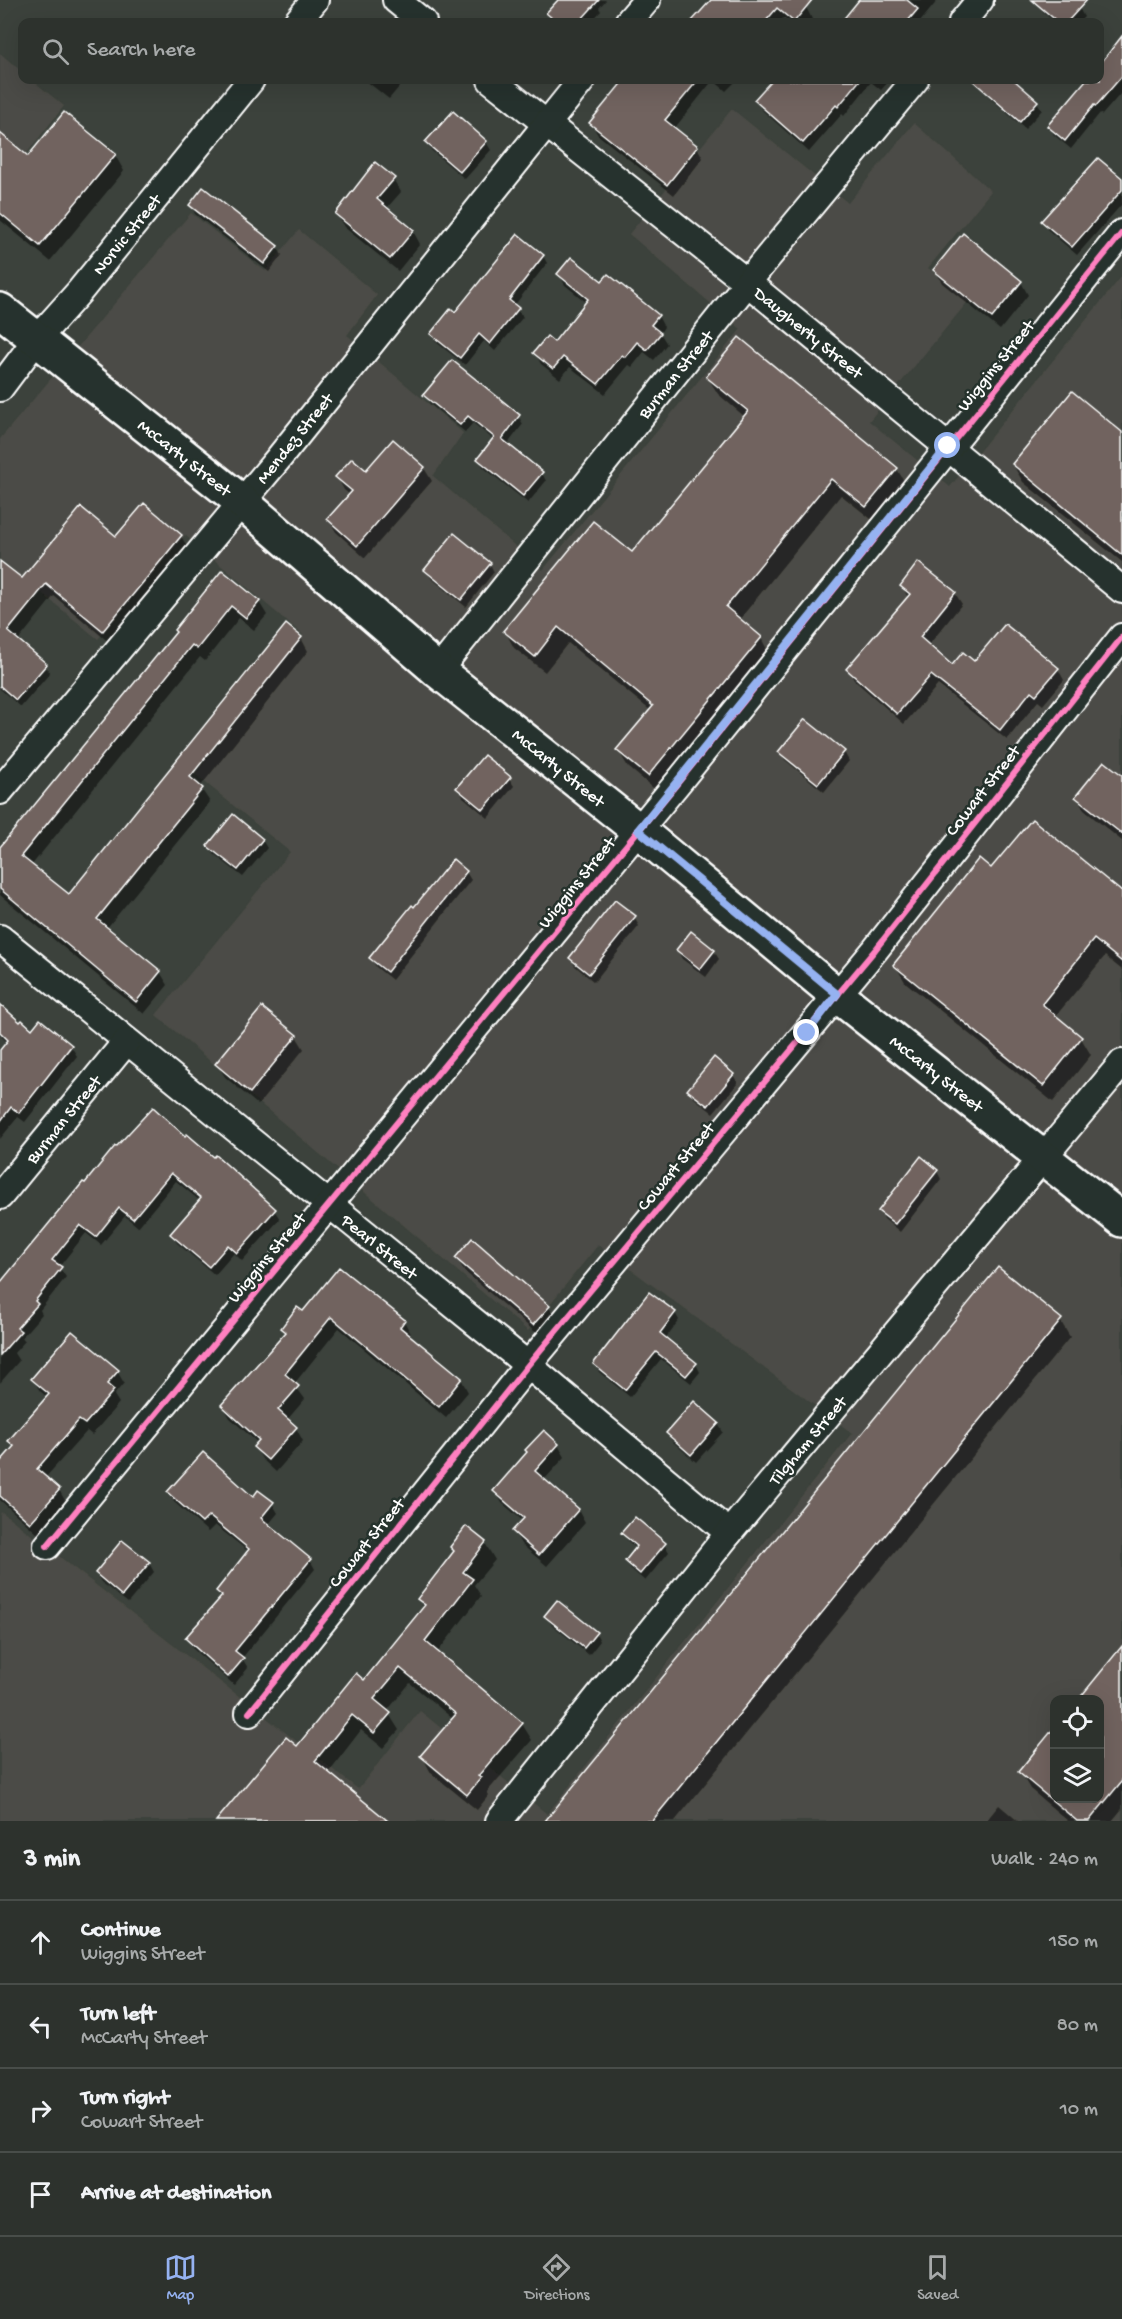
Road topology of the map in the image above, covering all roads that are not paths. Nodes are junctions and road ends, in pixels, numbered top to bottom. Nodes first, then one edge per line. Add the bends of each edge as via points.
1 (315, 0) edge
2 (396, 0) edge
3 (647, 0) edge
4 (980, 0) edge
5 (300, 18) edge
6 (418, 18) edge
7 (631, 18) edge
8 (965, 18) edge
9 (248, 84) edge
10 (496, 84) edge
11 (579, 84) edge
12 (912, 84) edge
13 (545, 124) junction
14 (1122, 233) edge
15 (748, 283) junction
16 (0, 310) edge
17 (36, 340) junction
18 (0, 388) edge
19 (948, 446) junction
20 (242, 502) junction
21 (1122, 590) edge
22 (1122, 636) edge
23 (438, 671) junction
24 (0, 791) edge
25 (638, 830) junction
26 (0, 938) edge
27 (837, 994) junction
28 (126, 1042) junction
29 (1122, 1063) edge
30 (1045, 1157) junction
31 (0, 1196) edge
32 (329, 1205) junction
33 (1122, 1220) edge
34 (528, 1365) junction
35 (729, 1533) junction
36 (47, 1546) dead end
37 (249, 1713) dead end
38 (499, 1821) edge

1 - 5 street
2 - 6 street
3 - 7 street
4 - 8 street
9 - 17 street, Norvic Street
10 - 13 street, Daugherty Street
11 - 13 street, Mendez Street
12 - 15 street, Burman Street
13 - 15 street, Daugherty Street
13 - 20 street, Mendez Street
14 - 19 street, Wiggins Street
15 - 19 street, Daugherty Street
15 - 23 street, Burman Street
16 - 17 main road, McCarty Street
17 - 18 street, Norvic Street
17 - 20 main road, McCarty Street
19 - 21 street, Daugherty Street
19 - 25 street, Wiggins Street
20 - 23 main road, McCarty Street
20 - 24 street, Mendez Street
22 - 27 street, Cowart Street
23 - 25 main road, McCarty Street
25 - 27 main road, McCarty Street
25 - 32 street, Wiggins Street
26 - 28 street, Pearl Street
27 - 30 main road, McCarty Street
27 - 34 street, Cowart Street
28 - 31 street, Burman Street
28 - 32 street, Pearl Street
29 - 30 street, Tilgham Street
30 - 33 main road, McCarty Street
30 - 35 street, Tilgham Street
32 - 34 street, Pearl Street
32 - 36 street, Wiggins Street
34 - 35 street, Pearl Street
34 - 37 street, Cowart Street
35 - 38 street, Tilgham Street

